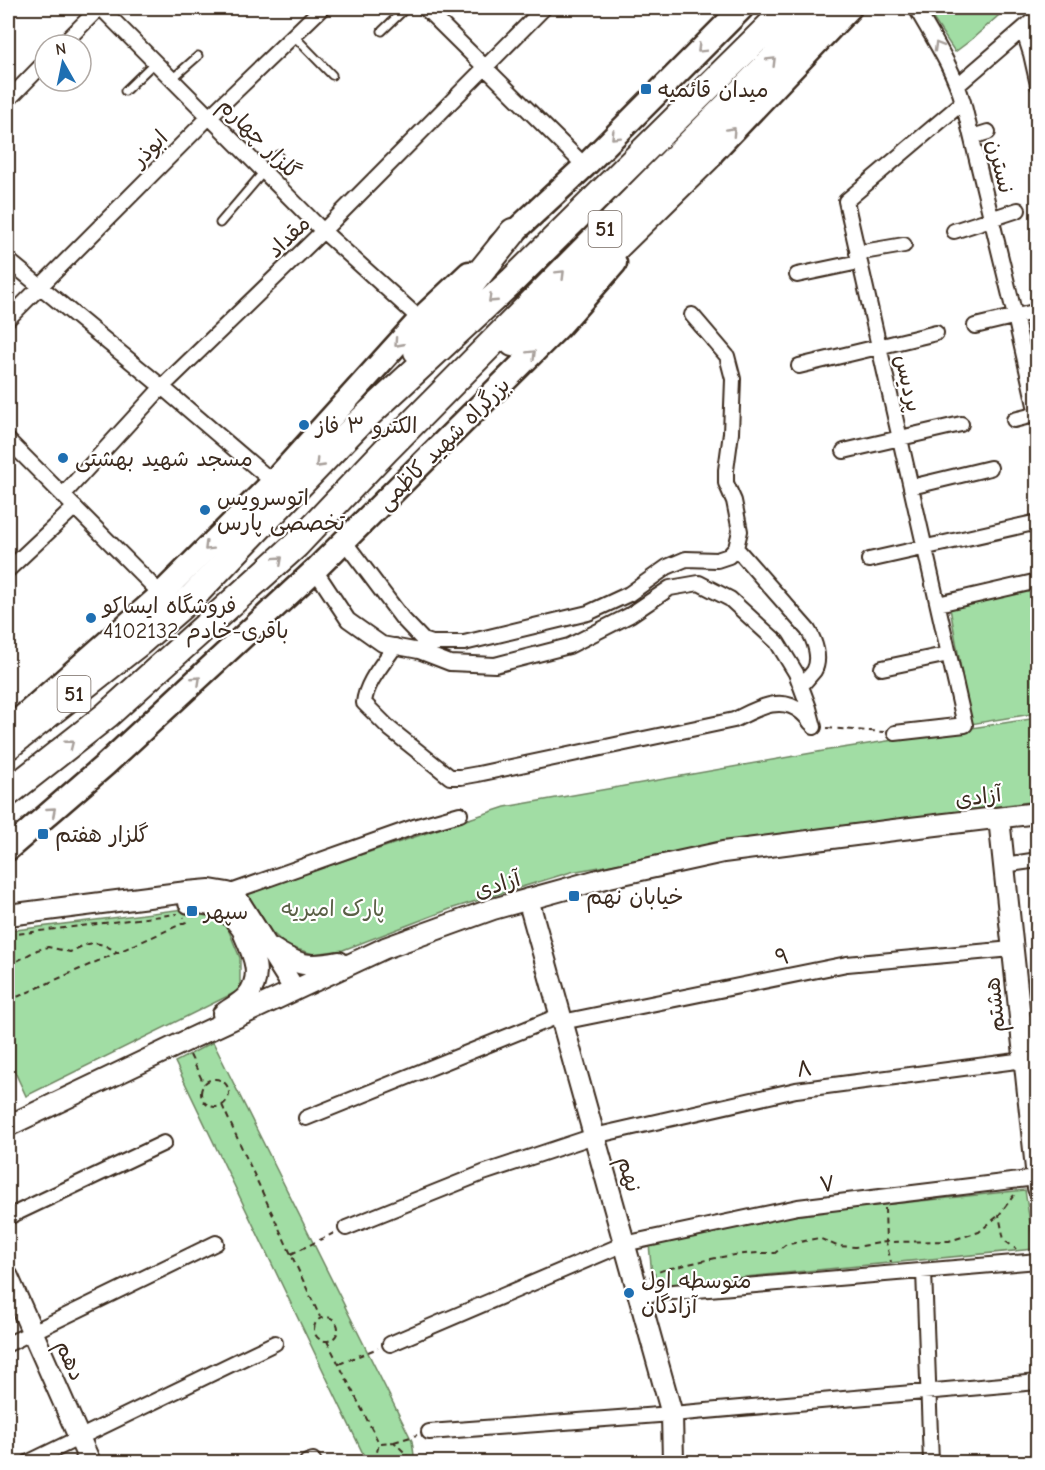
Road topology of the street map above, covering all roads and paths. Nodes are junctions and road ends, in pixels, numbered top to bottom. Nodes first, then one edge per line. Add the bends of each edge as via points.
1 (100, 8) edge
2 (322, 8) edge
3 (406, 8) edge
4 (425, 8) edge
5 (544, 8) edge
6 (788, 8) edge
7 (824, 8) edge
8 (850, 8) edge
9 (916, 8) edge
10 (735, 10) edge
11 (1038, 16) edge
12 (1023, 29) junction
13 (382, 31) dead end
14 (74, 33) edge
15 (293, 35) junction
16 (1034, 53) edge
17 (198, 56) dead end
18 (155, 62) junction
19 (485, 67) junction
20 (33, 74) edge
21 (332, 75) dead end
22 (172, 79) junction
23 (958, 85) junction
24 (1038, 85) edge
25 (125, 91) dead end
26 (8, 100) edge
27 (963, 102) junction
28 (210, 117) junction
29 (988, 132) dead end
30 (972, 137) junction
31 (278, 154) dead end
32 (708, 157) junction
33 (585, 166) junction
34 (264, 172) junction
35 (1018, 210) dead end
36 (992, 219) junction
37 (220, 223) dead end
38 (323, 231) junction
39 (954, 231) dead end
40 (513, 232) junction
41 (904, 245) dead end
42 (858, 257) junction
43 (8, 260) edge
44 (797, 275) dead end
45 (40, 287) junction
46 (1038, 311) edge
47 (692, 315) dead end
48 (1015, 316) junction
49 (8, 319) edge
50 (420, 319) junction
51 (975, 326) dead end
52 (936, 333) dead end
53 (879, 346) junction
54 (799, 366) dead end
55 (162, 387) junction
56 (1037, 414) edge
57 (1014, 420) dead end
58 (360, 422) junction
59 (961, 424) dead end
60 (900, 437) junction
61 (10, 446) edge
62 (386, 450) junction
63 (844, 451) dead end
64 (990, 468) dead end
65 (273, 482) junction
66 (911, 487) junction
67 (63, 495) junction
68 (75, 507) junction
69 (1038, 522) edge
70 (344, 541) junction
71 (736, 548) junction
72 (925, 548) junction
73 (869, 560) dead end
74 (8, 570) edge
75 (315, 570) junction
76 (1038, 580) edge
77 (161, 594) junction
78 (938, 604) junction
79 (140, 642) junction
80 (395, 646) junction
81 (949, 654) junction
82 (882, 668) dead end
83 (801, 686) junction
84 (37, 705) junction
85 (814, 727) junction
86 (8, 729) edge
87 (896, 733) joint
88 (8, 746) edge
89 (8, 793) edge
90 (1038, 813) edge
91 (460, 814) dead end
92 (999, 818) junction
93 (8, 849) edge
94 (1038, 860) edge
95 (1004, 865) junction
96 (222, 899) junction
97 (528, 899) junction
98 (8, 915) edge
99 (8, 926) edge
100 (242, 928) junction
101 (8, 935) edge
102 (267, 946) junction
103 (385, 948) junction
104 (1012, 949) junction
105 (117, 952) junction
106 (8, 966) edge
107 (289, 993) junction
108 (8, 999) edge
109 (561, 1019) junction
110 (187, 1040) junction
111 (1024, 1060) junction
112 (204, 1084) junction
113 (222, 1105) junction
114 (306, 1118) dead end
115 (8, 1126) edge
116 (594, 1136) junction
117 (164, 1143) dead end
118 (1033, 1182) edge
119 (884, 1197) junction
120 (999, 1215) junction
121 (8, 1217) edge
122 (346, 1228) joint
123 (886, 1242) junction
124 (216, 1243) dead end
125 (624, 1244) junction
126 (291, 1254) junction
127 (1035, 1261) edge
128 (924, 1271) junction
129 (894, 1274) junction
130 (8, 1277) edge
131 (637, 1291) junction
132 (320, 1317) junction
133 (32, 1332) junction
134 (327, 1341) junction
135 (276, 1343) dead end
136 (8, 1344) edge
137 (390, 1344) joint
138 (339, 1364) junction
139 (1038, 1382) edge
140 (928, 1391) junction
141 (672, 1414) junction
142 (429, 1432) joint
143 (80, 1439) junction
144 (394, 1442) junction
145 (379, 1443) junction
146 (29, 1462) edge
147 (90, 1462) edge
148 (379, 1462) edge
149 (408, 1462) edge
150 (673, 1462) edge
151 (931, 1462) edge

1 - 14 street
1 - 18 street, گلزار چهارم
2 - 15 street, ابوذر
3 - 13 lane
4 - 19 street
5 - 19 street, مقداد
6 -> 58 highway, 51 via 513,280
62 -> 7 highway, بزرگراه شهید کاظمی / 51
32 -> 8 main road, بزرگراه شهید کاظمی
23 -> 9 street, نسترن
10 -> 33 main road
11 - 12 street
12 - 16 street
12 - 23 street
15 - 21 lane
15 - 28 street, ابوذر
16 - 24 street
17 - 22 lane
18 - 22 street, گلزار چهارم
18 - 25 lane
19 - 33 street
19 - 38 street, مقداد
20 - 26 street
22 - 28 street, گلزار چهارم
23 - 27 street, نسترن
27 - 30 street, نسترن
27 - 42 street, پردیس via 846,201
28 - 34 street, گلزار چهارم
28 - 45 street, ابوذر
29 - 30 street
30 - 36 street, نسترن
31 - 34 lane
32 - 62 highway via 545,317
70 -> 32 main road, بزرگراه شهید کاظمی via 558,328
33 - 40 main road
34 - 37 lane
34 - 38 street, گلزار چهارم
35 - 36 street
36 - 39 street
36 - 48 street, نسترن
38 - 50 street, گلزار چهارم
38 - 55 street, مقداد
40 - 50 main road
40 - 58 highway
41 - 42 street
42 - 44 street
42 - 53 street, پردیس
43 - 45 street
45 - 49 street, ابوذر
45 - 55 street
46 - 48 street
47 - 71 street via 727,356 733,379 726,483 740,531
48 - 51 street
48 - 56 street, نسترن
50 -> 65 main road
52 - 53 street
53 - 54 street
53 - 60 street, پردیس
55 - 65 street
55 - 67 street, مقداد
56 - 57 street
58 -> 79 highway, 51 via 193,596
59 - 60 street
60 - 63 street
60 - 66 street, پردیس
61 - 67 street
89 -> 62 highway, بزرگراه شهید کاظمی / 51 via 107,715 296,545
64 - 66 street
65 -> 77 main road
66 - 72 street, پردیس
67 - 68 street
68 - 74 street
68 - 77 street
69 - 72 street
70 - 71 street via 402,618 423,640 432,643 464,643 588,613 629,594 667,567 686,559 717,560 729,556
70 - 75 main road, بزرگراه شهید کاظمی
71 - 83 street via 814,640 815,670
72 - 73 street
72 - 78 street, پردیس
75 - 80 street via 348,620 382,644
93 -> 75 main road, بزرگراه شهید کاظمی via 105,765
76 - 78 street
77 - 84 main road
78 - 81 street, پردیس
79 - 84 highway
79 - 88 highway, 51
80 - 83 street via 450,663 495,665 569,646 630,615 670,588 699,583 730,599 777,642
80 - 85 street via 369,686 364,703 450,777 734,720 762,707 783,703 801,711
81 - 82 street
81 - 87 street, پردیس via 965,725
83 - 85 street
84 - 86 main road
85 - 87 path
90 - 92 street, آزادی
91 - 96 street via 414,827
92 - 95 street, هشتم
92 - 97 street, آزادی via 723,852
94 - 95 street
95 - 104 street, هشتم
96 - 98 street via 210,890
96 - 99 street
96 - 100 street via 225,910
96 - 102 street via 240,903
97 - 103 street, آزادی
97 - 109 street, نهم
100 - 107 street
100 - 110 street via 255,961 256,979 247,996
101 - 105 path via 182,914 186,922
102 - 103 street via 294,962 318,966
102 - 107 street
103 - 107 street, آزادی
104 - 109 street, ۹ via 847,964
104 - 111 street, هشتم
105 - 106 path via 102,944 84,945 70,952 48,947
105 - 108 path
107 - 110 street, آزادی
109 - 114 street, ۹
109 - 116 street, نهم
110 - 112 path
110 - 115 street, آزادی
111 - 116 street, ۸ via 796,1090
111 - 118 street, هشتم
112 - 113 path via 203,1100 209,1106
112 - 113 path via 213,1079 226,1084 229,1093
113 - 126 path
116 - 122 street, ۸ via 483,1173
116 - 125 street, نهم
117 - 121 street
118 - 119 street, ۷
118 - 120 path
119 - 123 path
119 - 125 street, ۷ via 798,1207
120 - 123 path via 979,1232 949,1241
120 - 127 path via 1004,1240
122 - 126 path
123 - 129 path
123 - 131 path via 837,1246 819,1238 785,1245 774,1253 710,1258 659,1270
124 - 133 street
125 - 131 street, نهم
125 - 137 street, ۷
126 - 132 path
127 - 128 street
128 - 129 street
128 - 140 street
129 - 131 street
130 - 133 street, دهم
131 - 141 street, نهم
132 - 134 path via 313,1330 316,1337
132 - 134 path via 333,1318 338,1325 337,1334
133 - 136 street
133 - 143 street, دهم
134 - 138 path
135 - 143 street
137 - 138 path
138 - 145 path
139 - 140 street
140 - 141 street
140 - 151 street
141 - 142 street
141 - 150 street, نهم
142 - 144 path
143 - 146 street
143 - 147 street, دهم
144 - 145 path
144 - 149 path
145 - 148 path

